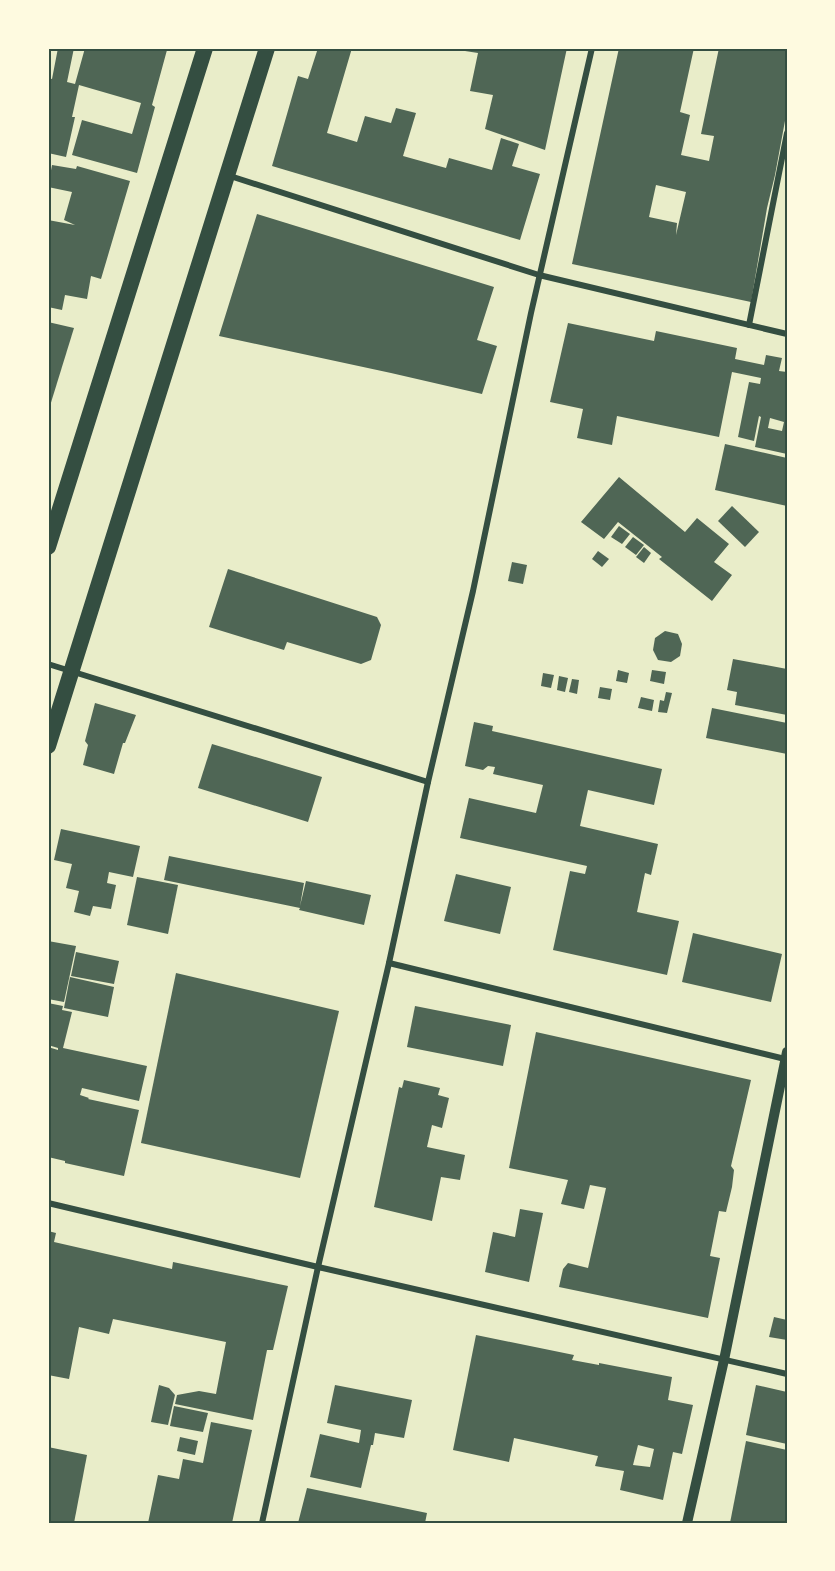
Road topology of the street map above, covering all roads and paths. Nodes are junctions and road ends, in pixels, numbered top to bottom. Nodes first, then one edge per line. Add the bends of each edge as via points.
1 (205, 48) edge
2 (267, 48) edge
3 (592, 48) edge
4 (787, 133) edge
5 (779, 170) junction
6 (787, 170) edge
7 (227, 175) junction
8 (539, 274) junction
9 (749, 325) junction
10 (787, 334) edge
11 (48, 547) edge
12 (48, 664) edge
13 (72, 671) junction
14 (48, 746) edge
15 (428, 782) junction
16 (389, 963) junction
17 (786, 1056) edge
18 (48, 1203) edge
19 (318, 1267) junction
20 (724, 1360) junction
21 (787, 1374) edge
22 (262, 1523) edge
23 (687, 1523) edge

1 - 11 highway
2 - 7 highway
3 - 8 street
4 - 5 street
5 - 6 street
5 - 9 street
7 - 8 street
7 - 13 highway
8 - 9 street
8 - 15 street via 473,591
9 - 10 street
12 - 13 street
13 - 14 highway
13 - 15 street
15 - 16 street
16 - 17 street
16 - 19 street
17 - 20 street
18 - 19 street
19 - 20 street
19 - 22 street
20 - 21 street
20 - 23 street

